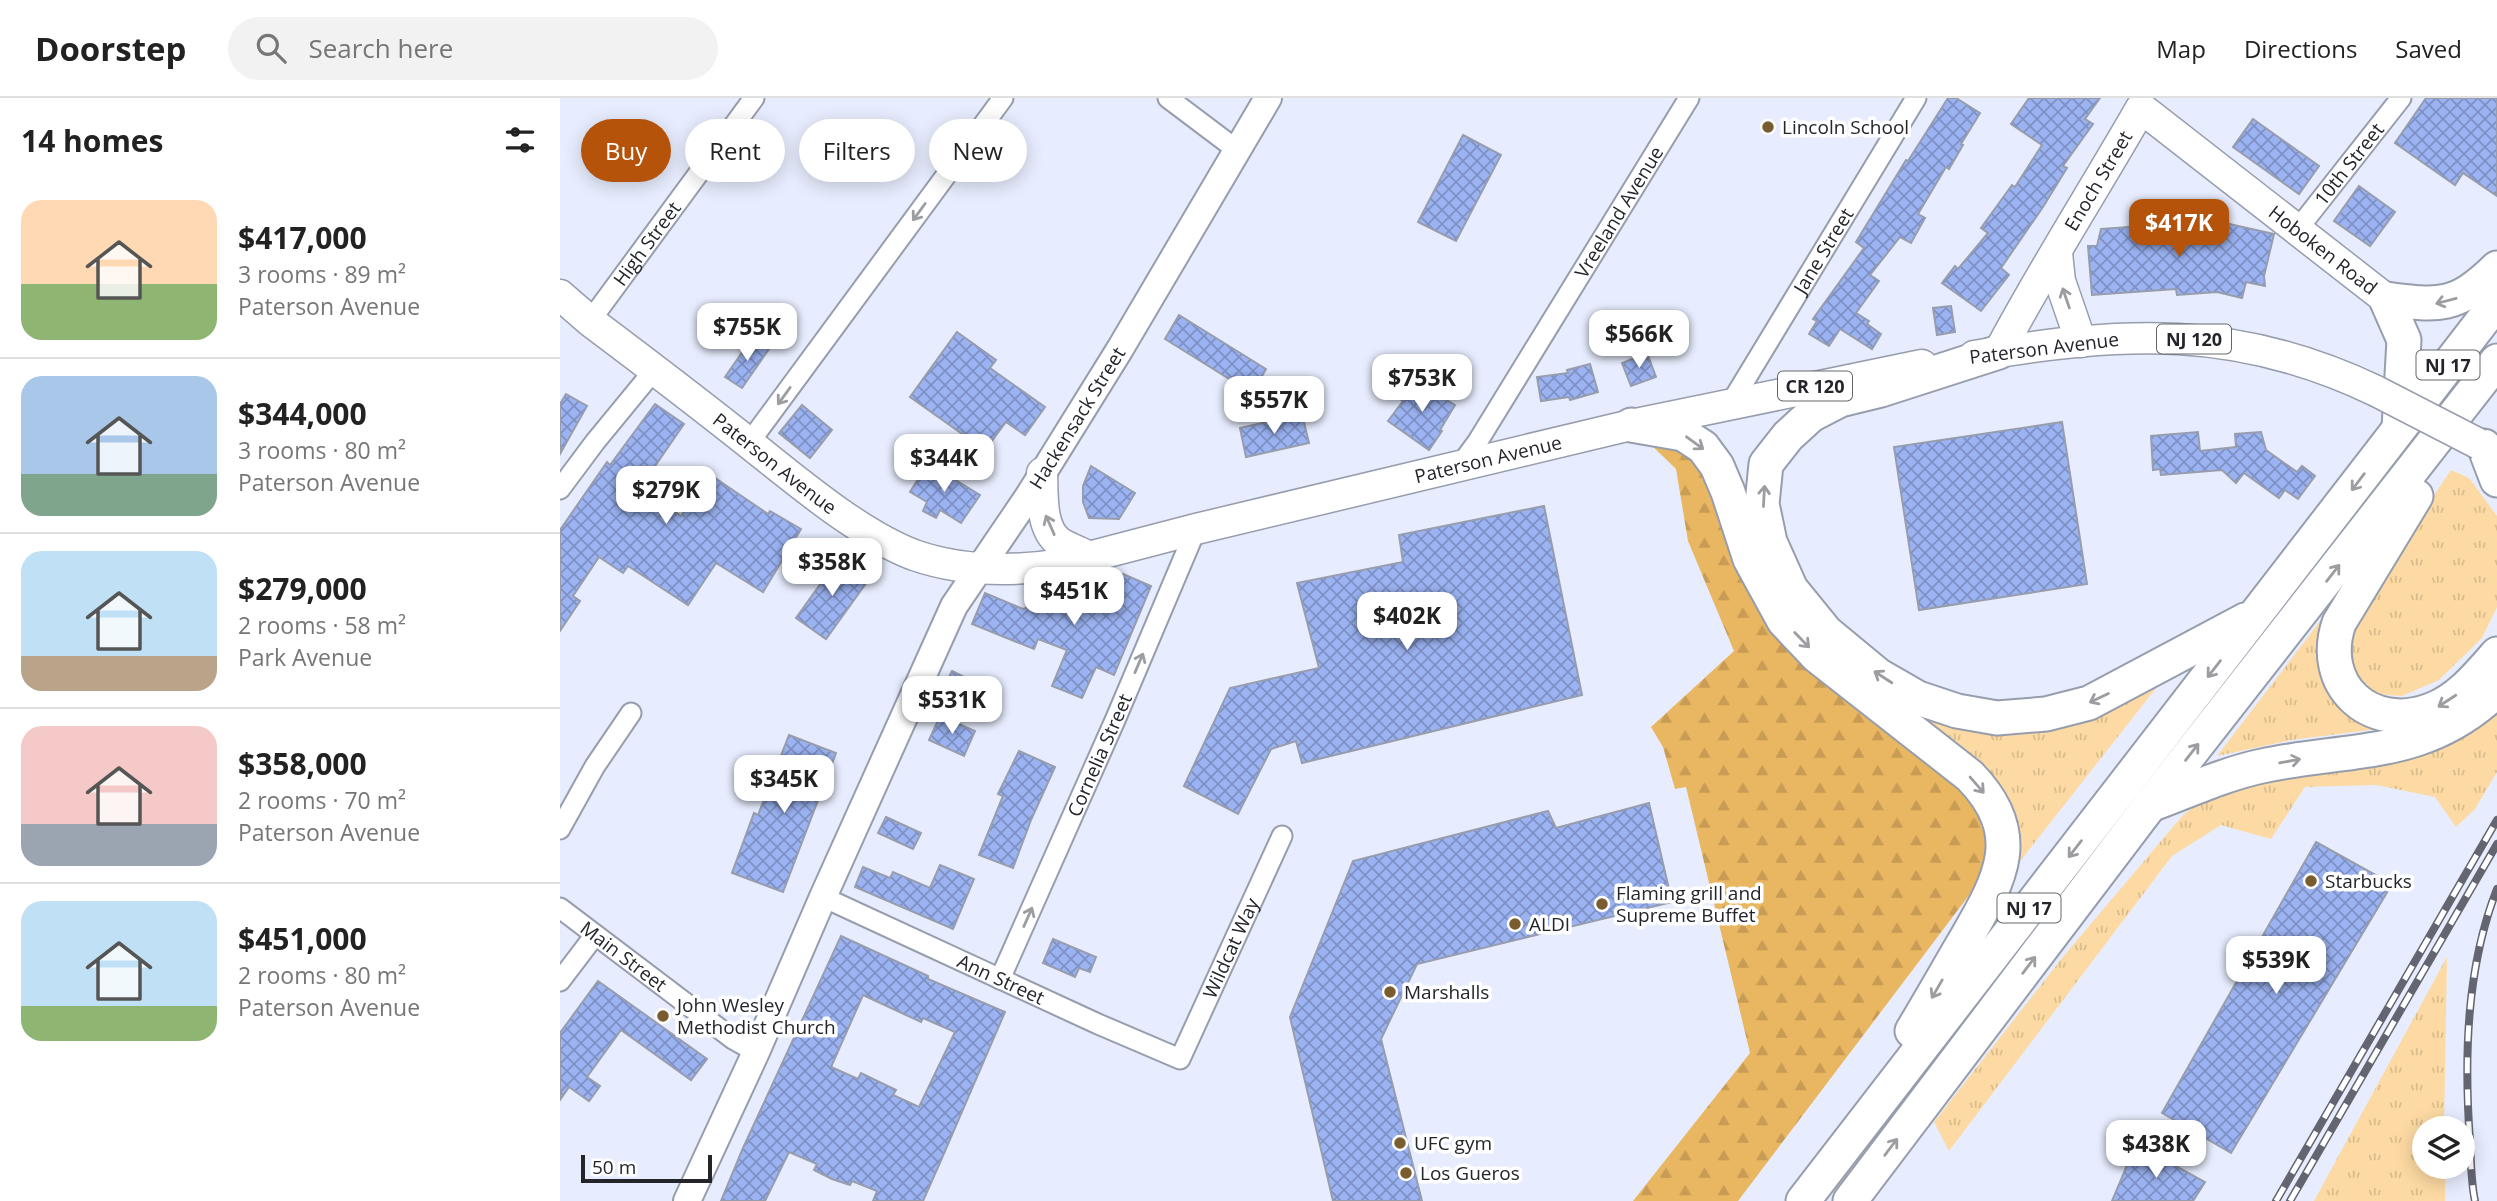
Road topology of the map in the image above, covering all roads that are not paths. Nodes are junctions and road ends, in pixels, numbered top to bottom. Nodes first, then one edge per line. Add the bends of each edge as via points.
1 (754, 98) edge
2 (1003, 98) edge
3 (1168, 98) edge
4 (1268, 98) edge
5 (1689, 98) edge
6 (1916, 98) edge
7 (2401, 98) edge
8 (2139, 101) edge
9 (1237, 150) junction
10 (2297, 230) junction
11 (2057, 253) junction
12 (2497, 268) edge
13 (560, 295) edge
14 (2386, 299) junction
15 (2497, 302) edge
16 (590, 321) junction
17 (2081, 342) junction
18 (1999, 352) junction
19 (2497, 362) edge
20 (655, 369) junction
21 (1731, 403) junction
22 (1631, 425) junction
23 (2399, 428) junction
24 (749, 443) junction
25 (2487, 448) edge
26 (1459, 467) junction
27 (1042, 473) junction
28 (2497, 480) edge
29 (560, 489) edge
30 (1196, 529) junction
31 (1090, 557) junction
32 (980, 570) junction
33 (2256, 615) junction
34 (2497, 654) edge
35 (2497, 690) edge
36 (631, 713) dead end
37 (2150, 805) junction
38 (560, 829) edge
39 (1282, 836) dead end
40 (822, 897) junction
41 (560, 908) edge
42 (595, 935) junction
43 (1000, 979) junction
44 (560, 981) edge
45 (757, 1052) junction
46 (1180, 1059) joint
47 (1846, 1145) junction
48 (687, 1201) edge
49 (1803, 1201) edge
50 (1850, 1201) edge

1 - 16 street, High Street
2 -> 24 street
3 - 9 street
4 - 9 main road, Hackensack Street
5 - 26 street, Vreeland Avenue
6 - 21 street, Jane Street
7 - 10 street, 10th Street
8 - 10 main road, Hoboken Road
8 - 11 main road, Enoch Street
9 - 27 main road, Hackensack Street
10 - 14 main road, Hoboken Road
17 -> 11 main road, Enoch Street via 2060,281
11 - 18 main road, Enoch Street
12 -> 14 highway via 2461,296 2441,303
13 - 16 main road, Paterson Avenue / CR 120
14 - 23 highway via 2404,340
15 - 23 highway, NJ 17
16 - 20 main road, Paterson Avenue / CR 120
17 - 18 main road, Paterson Avenue / NJ 120
17 - 25 main road, Paterson Avenue / NJ 120, bridge via 2152,337 2201,340 2311,364 2376,391
18 - 21 main road, Paterson Avenue / CR 120
33 -> 18 highway via 2089,703 2046,714 1997,718 1918,698 1878,675 1826,632 1791,589 1770,542 1762,504 1766,464 1811,415 1840,400
34 -> 19 highway via 2442,705 2394,716 2368,709 2348,692 2336,669 2333,646 2339,623
37 -> 19 highway, NJ 17
20 - 24 main road, Paterson Avenue / CR 120
20 - 29 street
21 - 22 main road, Paterson Avenue / CR 120
22 - 26 main road, Paterson Avenue / CR 120
22 -> 47 highway via 1683,434 1703,447 1717,466 1750,559 1784,621 1817,656 1970,776 2000,825 2003,857 1995,888
23 -> 33 highway, NJ 17
24 - 32 main road, Paterson Avenue / CR 120 via 867,532 913,554
25 - 28 highway
26 - 30 main road, Paterson Avenue / CR 120
31 -> 27 main road via 1058,541 1047,522
27 - 32 main road, Hackensack Street
30 - 31 main road, Paterson Avenue / CR 120
43 -> 30 street, Cornelia Street
31 - 32 main road, Paterson Avenue / CR 120 via 1039,568
32 - 40 main road, Hackensack Street via 954,606
33 -> 47 highway, NJ 17
37 -> 35 highway via 2258,766 2413,742 2467,716
36 - 38 street
50 -> 37 highway, NJ 17
39 - 46 street, Wildcat Way
40 - 43 street, Ann Street
40 - 45 main road, Hackensack Street
41 - 42 street, Main Street
42 - 44 street
42 - 45 street, Main Street via 733,1039
43 - 46 street, Ann Street
45 - 48 main road, Hackensack Street
47 - 49 highway, NJ 17

